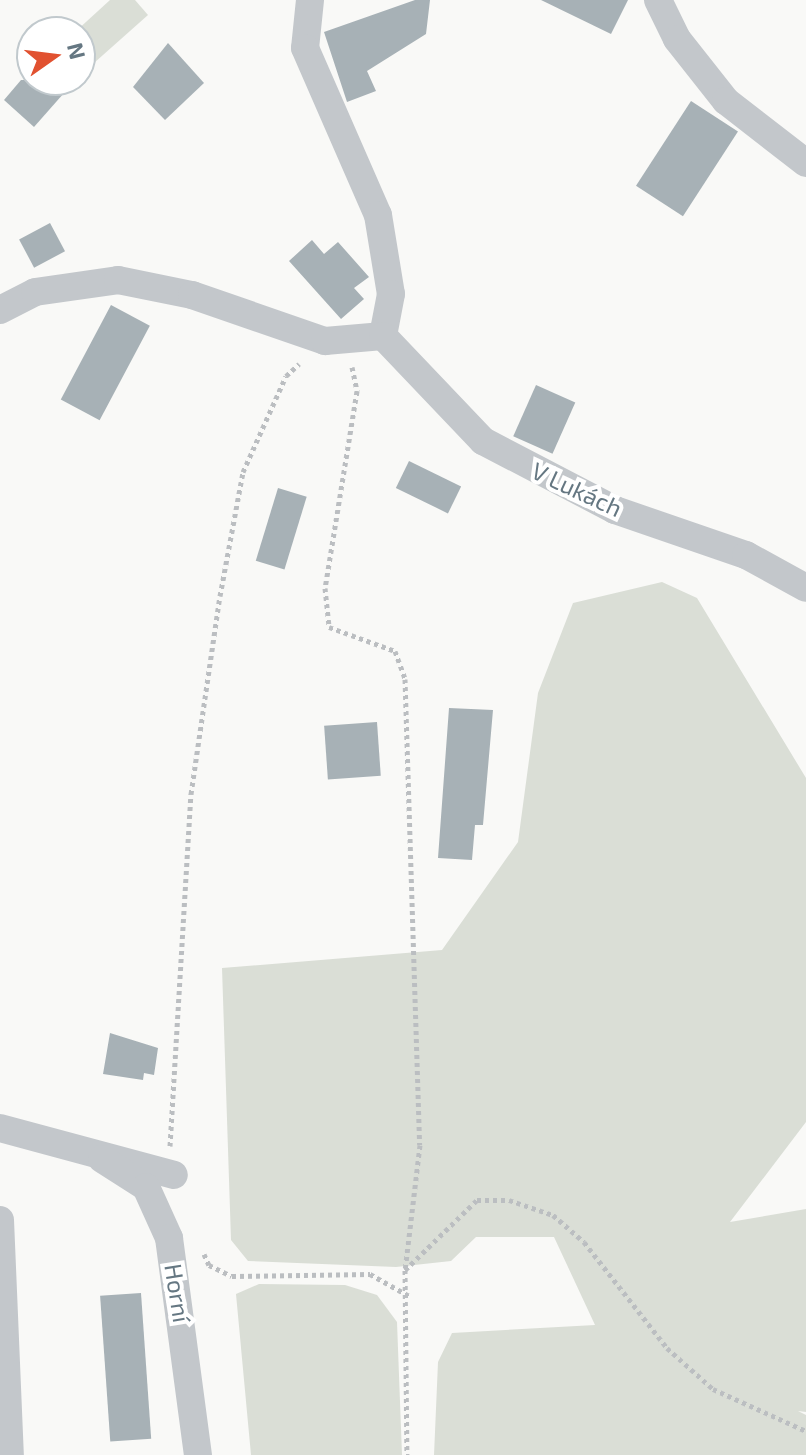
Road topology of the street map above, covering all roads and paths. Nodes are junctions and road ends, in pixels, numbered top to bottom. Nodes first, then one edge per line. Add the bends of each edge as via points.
1 (310, 0) edge
2 (658, 0) edge
3 (806, 163) edge
4 (0, 310) edge
5 (383, 336) junction
6 (335, 340) junction
7 (806, 588) edge
8 (0, 1128) edge
9 (102, 1159) junction
10 (174, 1175) joint
11 (0, 1220) edge
12 (199, 1240) dead end
13 (405, 1270) junction
14 (411, 1297) junction
15 (806, 1431) edge
16 (10, 1455) edge
17 (198, 1455) edge
18 (407, 1455) edge

1 - 5 street via 305,48 378,215 391,294
2 - 3 street via 677,39 726,101
4 - 6 street via 35,292 118,280 192,295
5 - 6 street
5 - 7 street, V Lukách via 496,448 615,510 746,555
6 - 10 path via 286,376 243,472 191,794 167,1117
6 - 13 path via 357,391 325,588 329,627 395,651 405,679 420,1145
8 - 9 street, Horní
9 - 10 street, Horní
9 - 17 street, Horní via 146,1187 169,1238
11 - 16 street
12 - 14 path via 209,1265 232,1276 370,1274
13 - 14 path
13 - 15 path via 477,1200 509,1200 553,1215 584,1242 667,1348 713,1389
14 - 18 path

